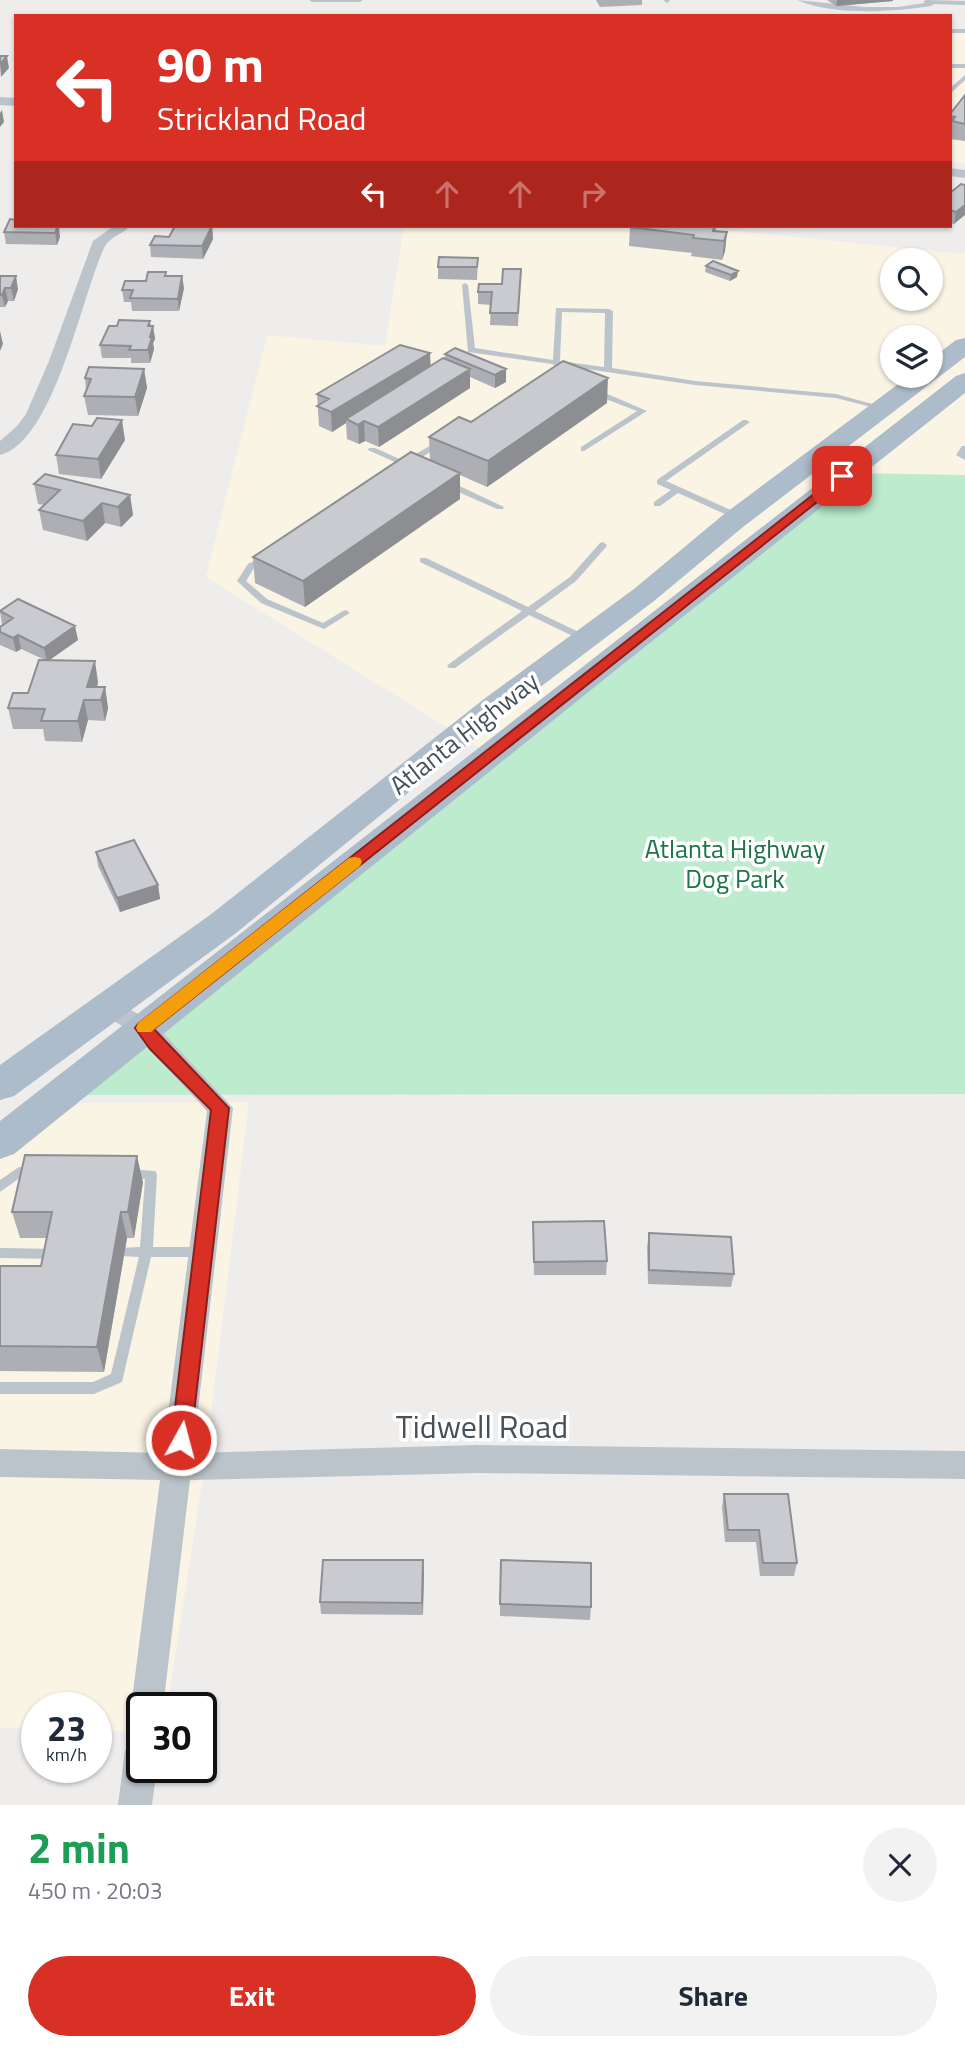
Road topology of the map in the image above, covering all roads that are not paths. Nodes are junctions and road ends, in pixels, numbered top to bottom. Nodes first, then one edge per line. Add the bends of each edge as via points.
1 (312, 0) edge
2 (360, 0) edge
3 (800, 0) edge
4 (920, 0) edge
5 (965, 3) edge
6 (931, 4) junction
7 (965, 77) edge
8 (952, 90) edge
9 (119, 228) edge
10 (465, 285) dead end
11 (963, 358) edge
12 (556, 364) junction
13 (943, 366) edge
14 (608, 370) junction
15 (582, 387) edge
16 (909, 388) edge
17 (883, 408) junction
18 (746, 422) dead end
19 (451, 437) edge
20 (965, 448) edge
21 (584, 449) dead end
22 (0, 450) edge
23 (372, 450) dead end
24 (965, 458) edge
25 (405, 464) junction
26 (400, 475) edge
27 (437, 479) edge
28 (677, 489) junction
29 (657, 504) dead end
30 (500, 506) dead end
31 (739, 517) junction
32 (603, 545) dead end
33 (274, 552) edge
34 (424, 559) dead end
35 (530, 611) junction
36 (346, 613) dead end
37 (585, 639) junction
38 (452, 666) dead end
39 (109, 1007) junction
40 (144, 1028) junction
41 (0, 1086) edge
42 (0, 1143) edge
43 (46, 1172) edge
44 (112, 1174) edge
45 (0, 1187) edge
46 (0, 1252) edge
47 (124, 1252) dead end
48 (204, 1252) junction
49 (146, 1253) junction
50 (57, 1254) edge
51 (0, 1388) edge
52 (0, 1463) edge
53 (965, 1465) edge
54 (178, 1467) junction
55 (149, 1692) edge
56 (138, 1783) edge
57 (135, 1805) edge

1 - 2 lane
3 - 6 lane via 837,9
4 - 6 lane
5 - 6 lane
7 - 8 lane
9 - 22 street via 100,241 34,414
10 - 12 lane via 471,351
11 - 13 main road, Atlanta Highway
11 - 40 main road, Atlanta Highway
12 - 14 lane
12 - 14 lane via 559,310 610,311
14 - 17 lane via 836,396
15 - 21 lane via 643,411
16 - 17 main road, Atlanta Highway
17 - 31 main road, Atlanta Highway
18 - 28 lane via 662,482
19 - 25 lane
20 - 24 lane via 960,455
23 - 25 lane
25 - 26 lane via 412,467
27 - 30 lane
28 - 29 lane
28 - 31 lane
31 - 37 main road, Atlanta Highway
32 - 35 lane via 572,579
33 - 36 lane via 251,566 241,581 264,601 324,626
34 - 35 lane
35 - 37 lane
35 - 38 lane
37 - 39 main road, Atlanta Highway via 223,924
39 - 40 street
39 - 41 main road, Atlanta Highway
40 - 42 main road, Atlanta Highway
40 - 48 street via 220,1108
43 - 45 lane via 19,1172
44 - 49 lane via 151,1174
46 - 50 lane
47 - 49 lane
48 - 49 lane
48 - 54 street
49 - 51 lane via 117,1378 94,1388
52 - 54 street, Tidwell Road
53 - 54 street, Tidwell Road via 479,1459
54 - 55 street
56 - 57 street

